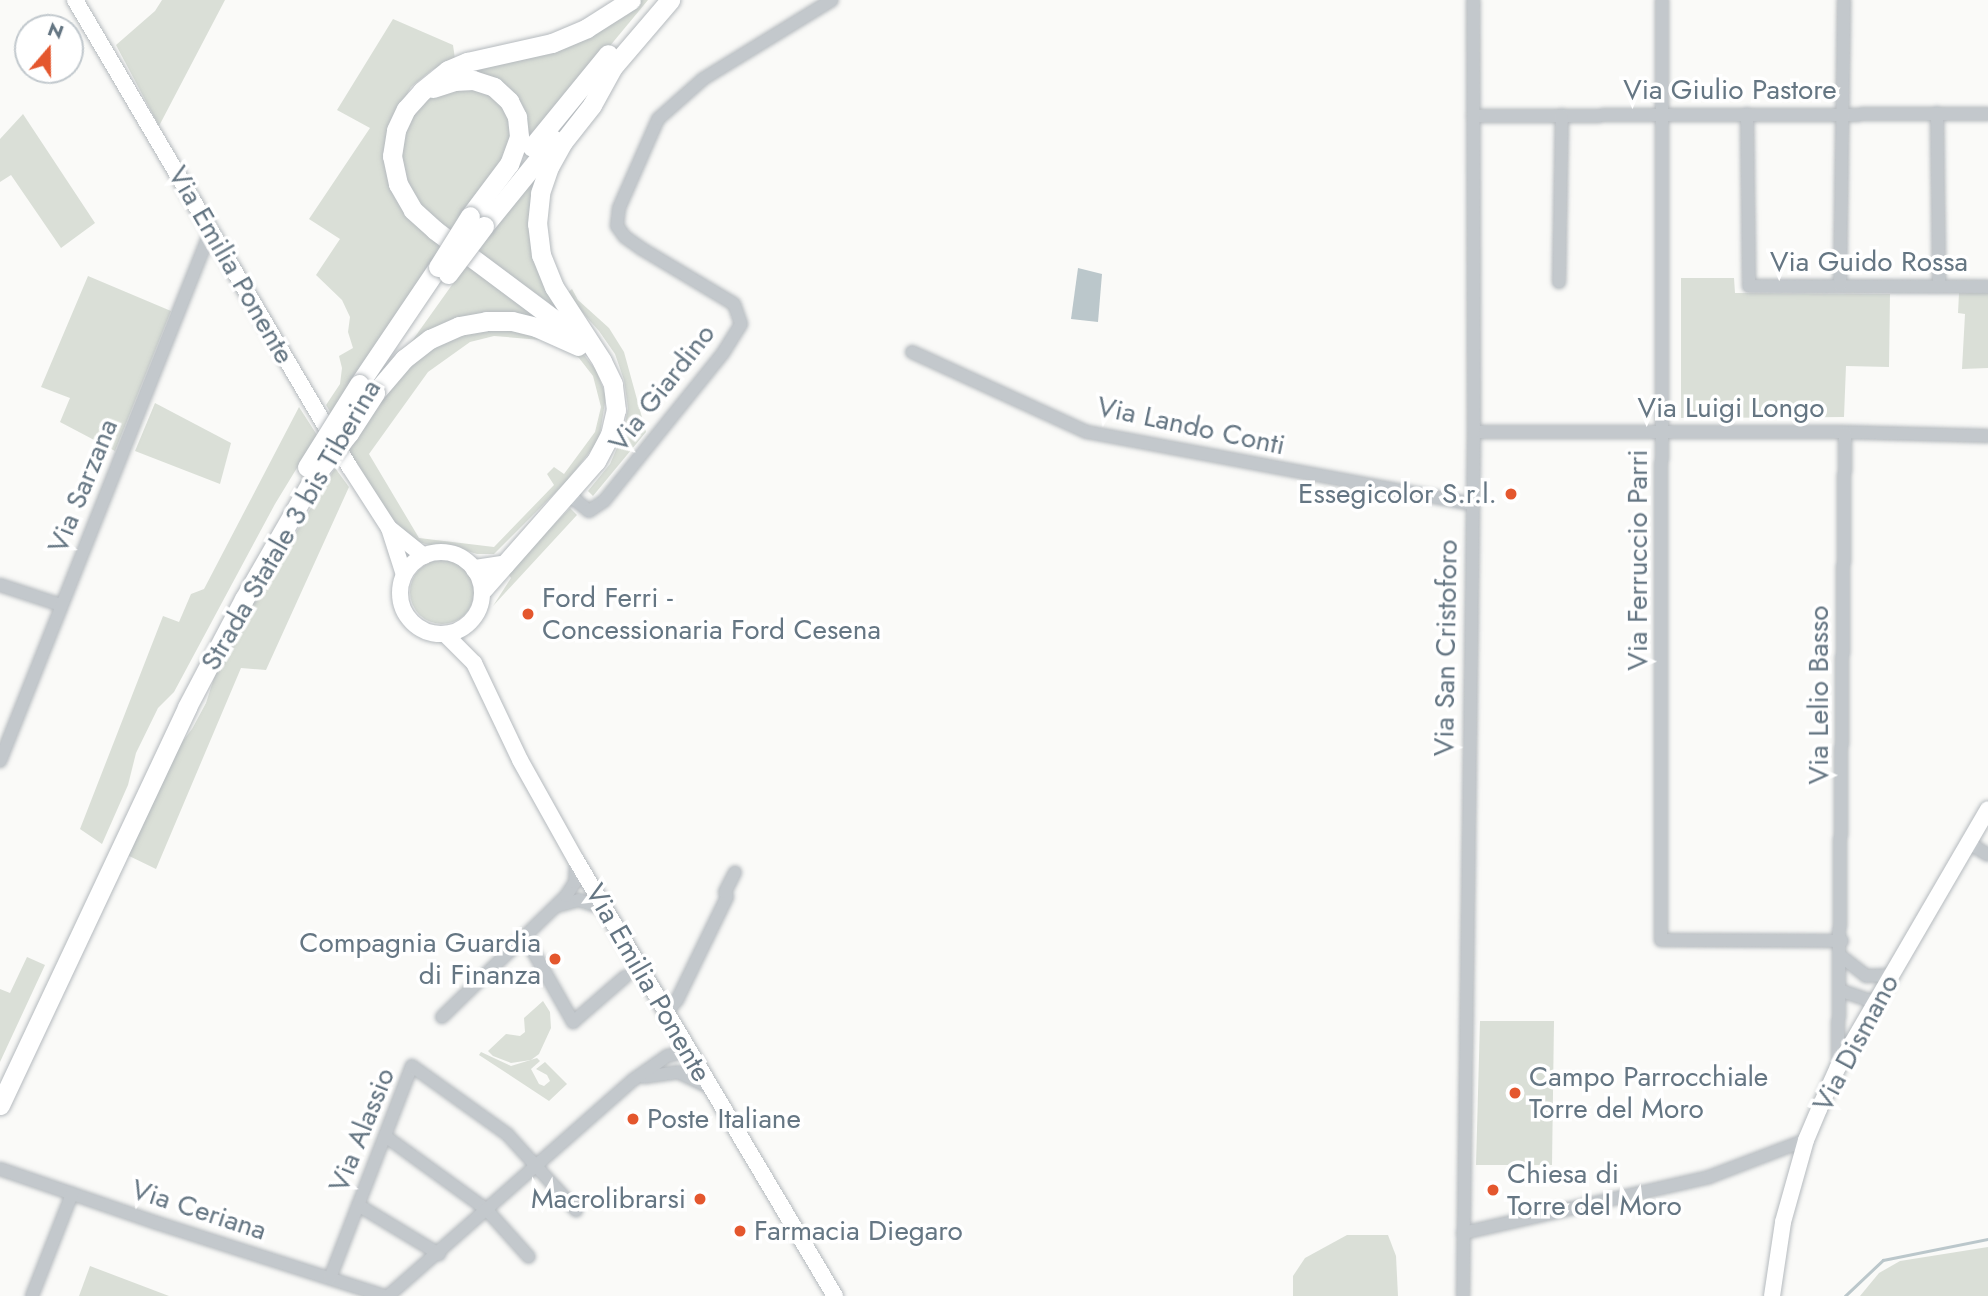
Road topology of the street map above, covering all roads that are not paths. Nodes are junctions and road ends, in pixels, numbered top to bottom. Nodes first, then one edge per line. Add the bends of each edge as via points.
1 (75, 0) edge
2 (631, 0) edge
3 (655, 0) edge
4 (670, 0) edge
5 (832, 0) edge
6 (1473, 0) edge
7 (1662, 0) edge
8 (1844, 0) edge
9 (614, 65) junction
10 (422, 91) junction
11 (1937, 113) junction
12 (1747, 114) junction
13 (1844, 114) junction
14 (1988, 114) edge
15 (1562, 115) junction
16 (1663, 115) junction
17 (1473, 116) junction
18 (476, 220) junction
19 (211, 230) junction
20 (1559, 282) dead end
21 (1840, 286) junction
22 (1939, 286) junction
23 (1988, 287) edge
24 (912, 352) dead end
25 (602, 361) junction
26 (368, 389) junction
27 (1474, 432) junction
28 (1663, 433) junction
29 (1845, 433) junction
30 (1988, 436) edge
31 (568, 494) junction
32 (1473, 505) junction
33 (389, 528) junction
34 (424, 556) junction
35 (505, 565) junction
36 (475, 569) junction
37 (404, 575) junction
38 (0, 585) edge
39 (483, 589) junction
40 (61, 605) junction
41 (470, 623) junction
42 (446, 635) junction
43 (474, 663) junction
44 (0, 761) edge
45 (1988, 809) edge
46 (1969, 844) junction
47 (1988, 855) edge
48 (576, 860) junction
49 (735, 872) dead end
50 (590, 885) junction
51 (564, 901) junction
52 (604, 909) junction
53 (525, 937) junction
54 (1842, 941) junction
55 (1842, 957) junction
56 (1893, 975) junction
57 (1866, 976) junction
58 (625, 977) dead end
59 (1839, 990) junction
60 (1876, 1003) junction
61 (667, 1013) junction
62 (442, 1017) dead end
63 (677, 1031) junction
64 (689, 1052) junction
65 (667, 1056) junction
66 (1838, 1067) junction
67 (9, 1068) edge
68 (672, 1072) junction
69 (634, 1080) junction
70 (710, 1088) junction
71 (0, 1105) edge
72 (385, 1136) junction
73 (1806, 1140) junction
74 (535, 1164) junction
75 (0, 1168) edge
76 (72, 1194) junction
77 (358, 1205) junction
78 (486, 1209) junction
79 (576, 1210) dead end
80 (1463, 1233) junction
81 (439, 1254) junction
82 (529, 1257) dead end
83 (330, 1278) junction
84 (32, 1296) edge
85 (386, 1296) edge
86 (835, 1296) edge
87 (1463, 1296) edge
88 (1772, 1296) edge

1 - 19 main road, Via Emilia Ponente
2 - 10 highway via 587,28 552,43 457,66
3 - 18 highway, Strada Statale 3 bis Tiberina
4 - 9 highway, Strada Statale 3 bis Tiberina
5 - 31 street, Via Giardino via 703,79 658,119 619,208 617,226 625,237 734,304 741,324 723,353 604,501 589,510
6 - 17 street, Via San Cristoforo
7 - 16 street, Via Ferruccio Parri
8 - 13 street
9 - 18 highway, Strada Statale 3 bis Tiberina
9 - 25 highway via 549,167 537,224 541,255 554,287
10 - 18 highway via 473,80 494,88 509,101 517,117 519,137 509,164
10 - 25 highway via 396,130 392,156 398,184 413,209 562,322
11 - 13 street, Via Giulio Pastore
11 - 14 street, Via Giulio Pastore
11 - 22 street
12 - 13 street, Via Giulio Pastore
12 - 16 street, Via Giulio Pastore
12 - 21 street, Via Guido Rossa via 1749,286
13 - 21 street
15 - 16 street, Via Giulio Pastore
15 - 17 street, Via Giulio Pastore
15 - 20 street
16 - 28 street, Via Ferruccio Parri
17 - 27 street, Via San Cristoforo
18 - 26 highway, Strada Statale 3 bis Tiberina, bridge
19 - 33 main road, Via Emilia Ponente
19 - 40 street, Via Sarzana
21 - 22 street, Via Guido Rossa
22 - 23 street, Via Guido Rossa
24 - 32 street, Via Lando Conti via 1087,432
25 - 26 highway via 536,327 486,321 458,326 430,339
25 - 31 highway via 616,410 610,435 596,461
26 - 67 highway, Strada Statale 3 bis Tiberina, bridge via 349,433 311,471 187,707
27 - 28 street, Via Luigi Longo
27 - 32 street, Via San Cristoforo
28 - 29 street, Via Luigi Longo
28 - 54 street, Via Ferruccio Parri via 1661,940
29 - 30 street, Via Luigi Longo
29 - 54 street, Via Lelio Basso
31 - 35 highway
32 - 80 street, Via San Cristoforo
33 - 34 main road, Via Emilia Ponente
33 - 37 main road, Via Emilia Ponente
34 - 36 main road via 452,553
34 - 37 main road
35 - 36 highway
35 - 39 highway
36 - 39 main road
37 - 42 main road via 400,598 405,614 421,629
38 - 40 street
39 - 41 main road
40 - 44 street, Via Sarzana
41 - 42 main road
41 - 43 main road, Via Emilia Ponente
42 - 43 main road, Via Emilia Ponente
43 - 48 main road, Via Emilia Ponente via 520,760
45 - 46 main road, Via Dismano
46 - 47 street
46 - 56 main road, Via Dismano
48 - 50 main road, Via Emilia Ponente
48 - 51 street via 575,881
49 - 61 street via 683,989
50 - 51 street
50 - 52 main road, Via Emilia Ponente
51 - 52 street via 587,901
51 - 53 street
52 - 61 main road, Via Emilia Ponente
53 - 58 street via 573,1022
53 - 62 street
54 - 55 street, Via Lelio Basso
55 - 57 street
55 - 59 street, Via Lelio Basso
56 - 57 street
56 - 60 main road, Via Dismano
57 - 60 street
59 - 60 street
59 - 66 street, Via Lelio Basso
60 - 66 main road, Via Dismano
61 - 63 main road, Via Emilia Ponente
63 - 64 main road, Via Emilia Ponente
63 - 65 street
64 - 65 street, Via Ceriana
64 - 68 street via 682,1066
64 - 70 main road, Via Emilia Ponente
65 - 69 street, Via Ceriana
66 - 73 main road, Via Dismano
67 - 71 highway, Strada Statale 3 bis Tiberina
68 - 69 street, Via Ceriana
68 - 70 street
69 - 74 street, Via Ceriana
70 - 86 main road, Via Emilia Ponente
72 - 74 street, Via Alassio via 412,1066 491,1121
72 - 77 street, Via Alassio
72 - 78 street
73 - 80 street via 1709,1177
73 - 88 main road, Via Dismano via 1783,1222
74 - 78 street, Via Ceriana
74 - 79 street
75 - 76 street, Via Ceriana
76 - 83 street, Via Ceriana
76 - 84 street
77 - 81 street
77 - 83 street, Via Alassio
78 - 81 street, Via Ceriana
78 - 82 street
80 - 87 street, Via San Cristoforo
81 - 85 street, Via Ceriana
83 - 85 street, Via Ceriana

